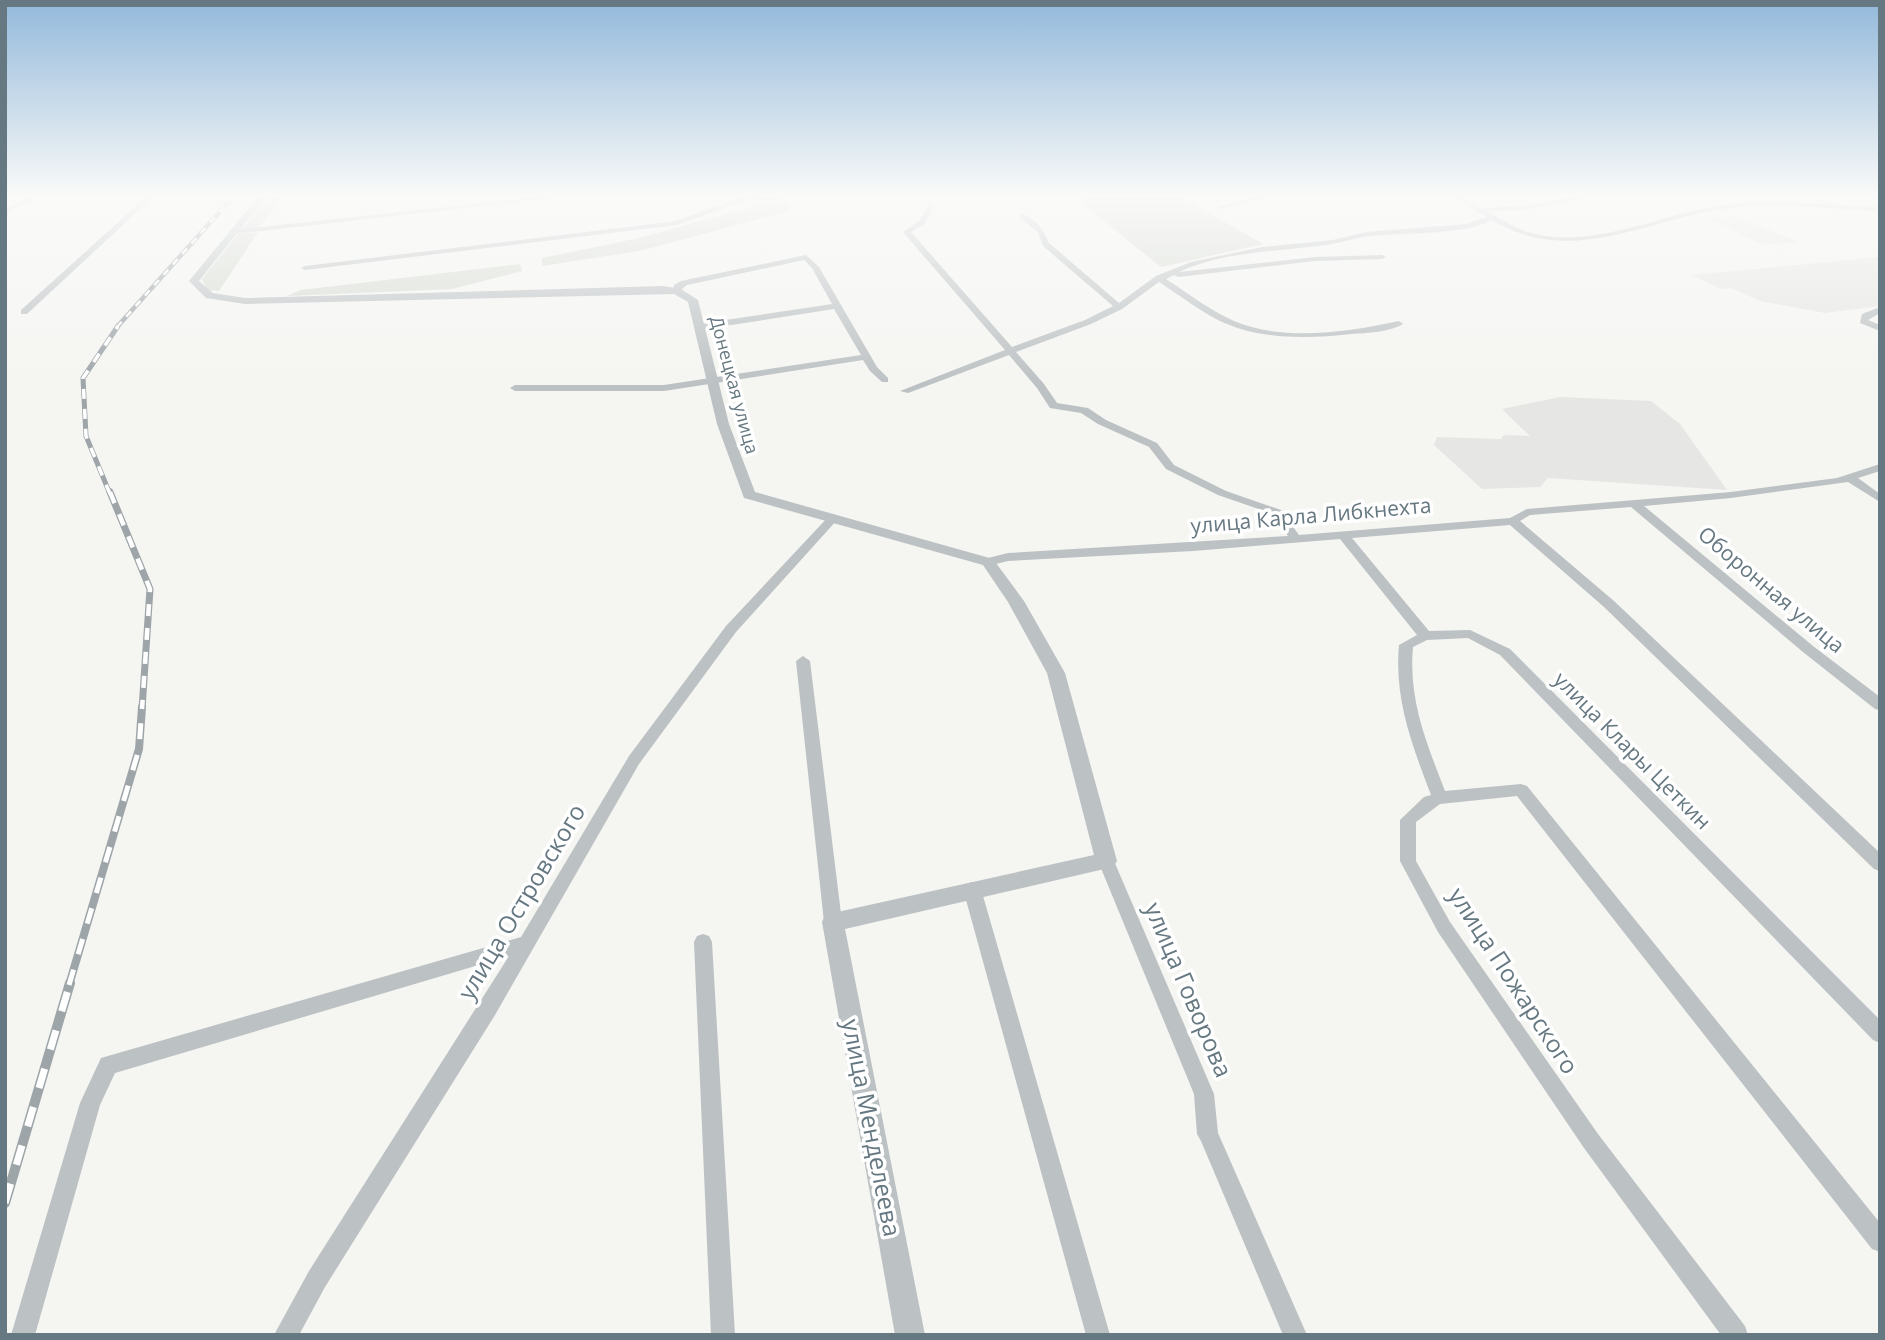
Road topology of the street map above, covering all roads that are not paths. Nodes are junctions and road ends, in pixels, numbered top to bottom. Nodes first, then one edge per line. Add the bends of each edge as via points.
1 (81, 260) edge
2 (211, 260) edge
3 (375, 260) edge
4 (794, 260) edge
5 (809, 260) edge
6 (931, 260) edge
7 (1064, 260) edge
8 (1212, 260) edge
9 (1310, 260) edge
10 (305, 268) dead end
11 (1161, 277) junction
12 (677, 291) junction
13 (835, 306) junction
14 (1119, 307) junction
15 (1880, 310) edge
16 (24, 312) dead end
17 (1399, 324) dead end
18 (699, 327) junction
19 (1880, 328) edge
20 (1011, 352) junction
21 (866, 357) junction
22 (711, 380) junction
23 (885, 380) dead end
24 (515, 388) dead end
25 (905, 391) dead end
26 (1880, 467) edge
27 (1850, 478) junction
28 (749, 495) joint
29 (1880, 499) edge
30 (1636, 505) junction
31 (833, 518) junction
32 (1513, 521) junction
33 (1343, 535) junction
34 (1296, 539) junction
35 (988, 562) junction
36 (1425, 636) junction
37 (803, 661) dead end
38 (1880, 705) edge
39 (1440, 798) junction
40 (1106, 861) junction
41 (1880, 864) edge
42 (972, 889) junction
43 (833, 922) junction
44 (703, 942) dead end
45 (527, 943) junction
46 (1880, 1034) edge
47 (1880, 1241) edge
48 (23, 1335) edge
49 (286, 1335) edge
50 (723, 1335) edge
51 (911, 1335) edge
52 (1098, 1335) edge
53 (1295, 1335) edge
54 (1736, 1335) edge

1 - 16 street
2 - 12 street via 194,281 200,292 215,298 258,301
3 - 10 street
4 - 12 street via 684,283
5 - 13 street
6 - 20 street
7 - 14 street
8 - 11 street
9 - 11 street
11 - 14 street
11 - 17 street via 1245,328 1345,335
12 - 18 street, Донецкая улица via 693,300
13 - 18 street
13 - 21 street
14 - 20 street
15 - 19 street via 1863,321
18 - 22 street, Донецкая улица
20 - 25 street
20 - 34 street via 1054,406 1084,410 1153,445 1170,467 1222,493 1277,512
21 - 22 street
21 - 23 street
22 - 24 street via 635,390
22 - 28 street, Донецкая улица
26 - 27 street, улица Карла Либкнехта
27 - 29 street
27 - 30 street, улица Карла Либкнехта
28 - 31 street, улица Карла Либкнехта
30 - 32 street, улица Карла Либкнехта via 1527,512
30 - 38 street, Оборонная улица
31 - 35 street, улица Карла Либкнехта
31 - 45 street, улица Островского via 731,629 634,760
32 - 33 street, улица Карла Либкнехта
32 - 41 street via 1609,604
33 - 34 street, улица Карла Либкнехта
33 - 36 street
34 - 35 street, улица Карла Либкнехта
35 - 40 street, улица Говорова via 1016,601 1056,673
36 - 39 street via 1406,645 1401,674 1406,704
36 - 46 street, улица Клары Цеткин via 1470,634 1505,652
37 - 43 street
39 - 47 street via 1521,790
39 - 54 street, улица Пожарского via 1430,800 1408,820 1408,862 1444,927 1591,1142
40 - 42 street
40 - 53 street, улица Говорова via 1204,1094 1208,1134
42 - 43 street
42 - 52 street
43 - 51 street, улица Менделеева
44 - 50 street
45 - 48 street via 108,1065 90,1103
45 - 49 street, улица Островского

